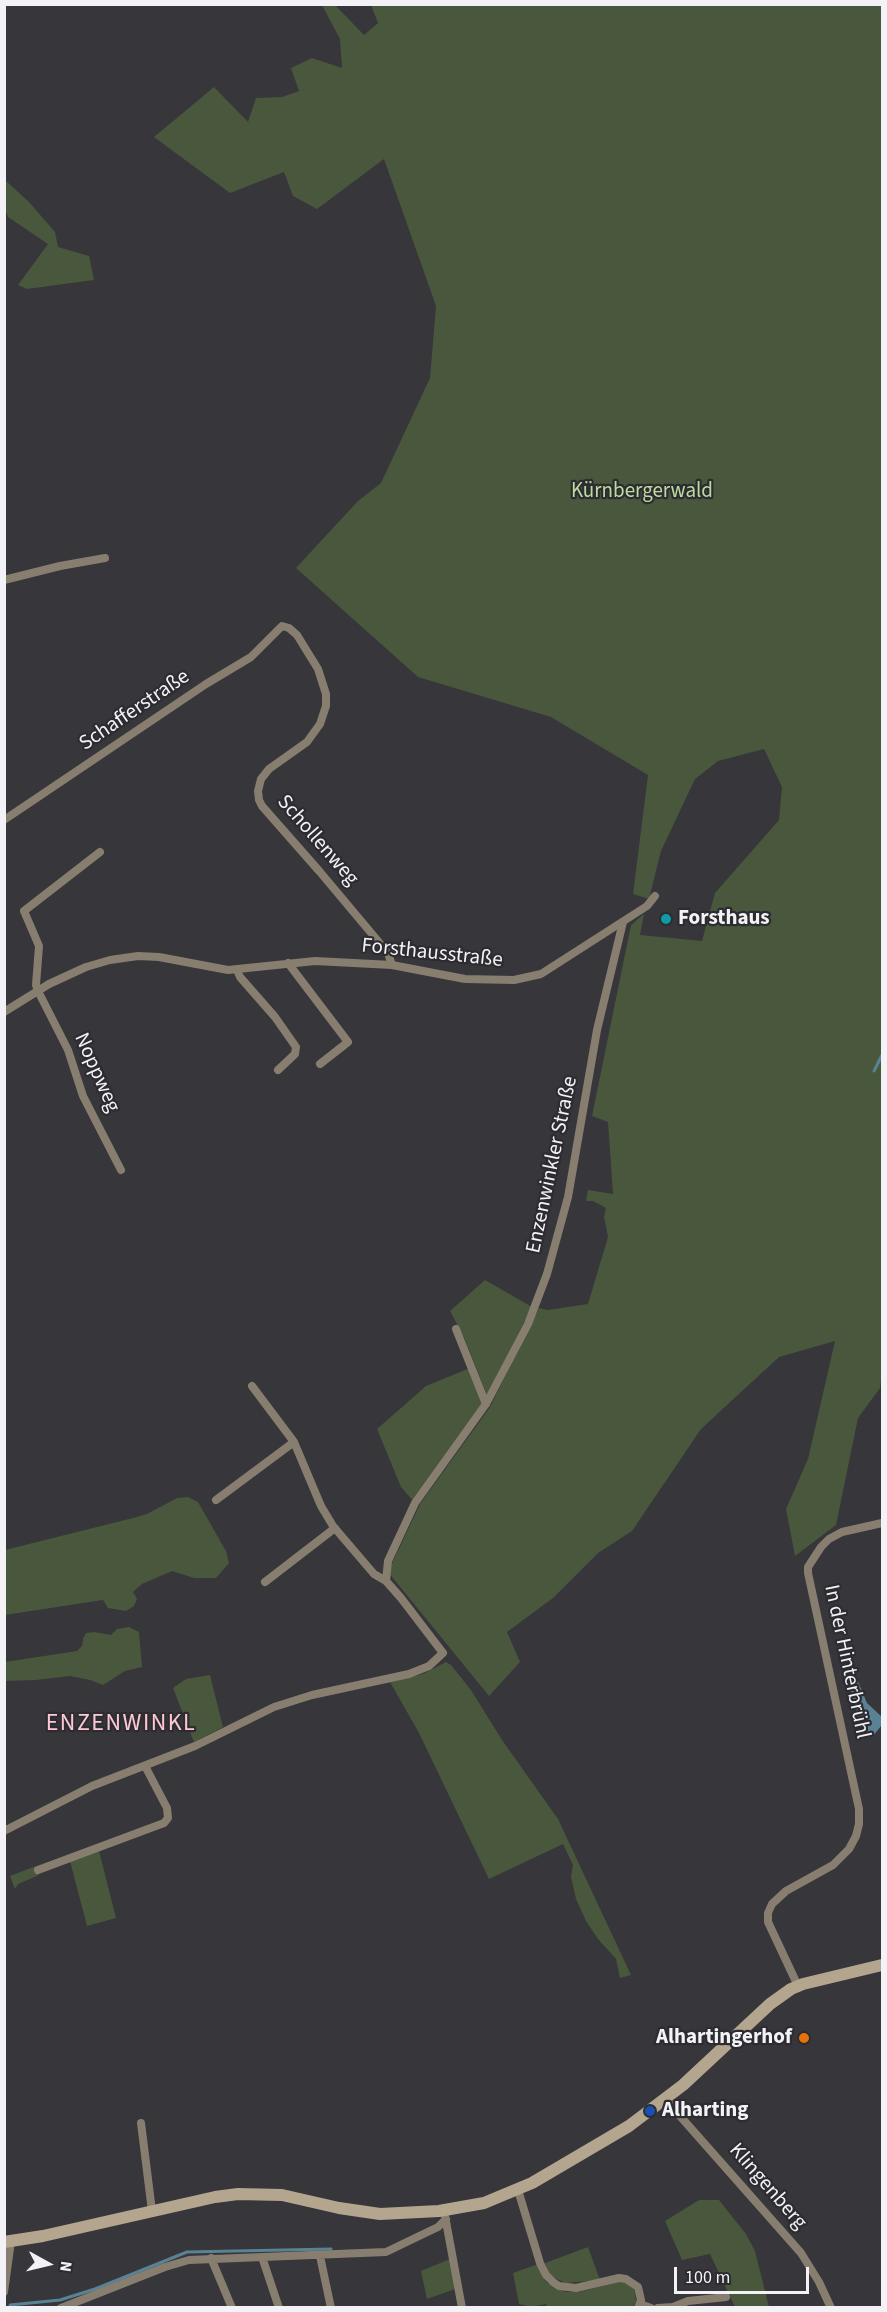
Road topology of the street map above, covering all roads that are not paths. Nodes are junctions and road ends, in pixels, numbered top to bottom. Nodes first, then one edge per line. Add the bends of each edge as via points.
1 (105, 558) dead end
2 (4, 580) edge
3 (282, 626) joint
4 (4, 820) edge
5 (100, 852) dead end
6 (655, 896) dead end
7 (623, 922) junction
8 (288, 963) junction
9 (392, 965) junction
10 (237, 970) junction
11 (38, 991) junction
12 (4, 1012) edge
13 (320, 1064) dead end
14 (278, 1070) dead end
15 (120, 1170) dead end
16 (456, 1329) dead end
17 (252, 1386) dead end
18 (486, 1404) junction
19 (294, 1442) junction
20 (216, 1500) dead end
21 (882, 1523) edge
22 (334, 1528) junction
23 (386, 1581) junction
24 (265, 1582) dead end
25 (145, 1766) junction
26 (4, 1831) edge
27 (38, 1870) dead end
28 (882, 1965) edge
29 (798, 1986) junction
30 (665, 2099) junction
31 (141, 2123) dead end
32 (518, 2190) junction
33 (153, 2211) junction
34 (445, 2215) junction
35 (8, 2241) edge
36 (320, 2256) junction
37 (262, 2257) junction
38 (211, 2258) junction
39 (4, 2292) edge
40 (726, 2297) dead end
41 (639, 2306) edge
42 (61, 2307) edge
43 (232, 2307) edge
44 (279, 2307) edge
45 (331, 2307) edge
46 (462, 2307) edge
47 (651, 2307) edge
48 (658, 2307) edge
49 (831, 2307) edge

1 - 2 street
3 - 4 street, Schafferstraße via 251,657
3 - 9 street, Schollenweg via 293,630 312,657 327,706 307,742 261,779 259,800 388,953
5 - 11 street via 24,911 39,946
6 - 7 street, Forsthausstraße
7 - 9 street, Forsthausstraße via 541,974 514,980 465,979
7 - 18 street, Enzenwinkler Straße via 548,1274 528,1324
8 - 9 street, Forsthausstraße
8 - 10 street, Forsthausstraße
8 - 13 street via 348,1042
10 - 11 street, Forsthausstraße via 138,956 86,967
10 - 14 street via 296,1047
11 - 12 street, Forsthausstraße
11 - 15 street, Noppweg
16 - 18 street
17 - 19 street
18 - 23 street, Enzenwinkler Straße via 415,1503 388,1561
19 - 20 street
19 - 22 street
21 - 29 street, In der Hinterbrühl via 829,1539 808,1567 857,1798 859,1824 849,1849 833,1865 786,1891 768,1913 768,1922
22 - 23 street via 374,1574
22 - 24 street
23 - 25 street via 443,1653 429,1666 274,1707
25 - 26 street via 92,1786
25 - 27 street via 167,1808 164,1823
28 - 29 street
29 - 30 street via 770,2004
30 - 32 street via 629,2126
30 - 49 street, Klingenberg via 801,2253
31 - 33 street
32 - 34 street
32 - 41 street via 540,2263 553,2282 576,2288 626,2279 638,2287
33 - 34 street via 251,2193 282,2195 380,2214
33 - 35 street
34 - 36 street via 438,2227 392,2250
34 - 46 street
35 - 39 street
36 - 37 street
36 - 45 street
37 - 38 street
37 - 44 street
38 - 42 street via 178,2262
38 - 43 street
40 - 48 street
41 - 47 street

